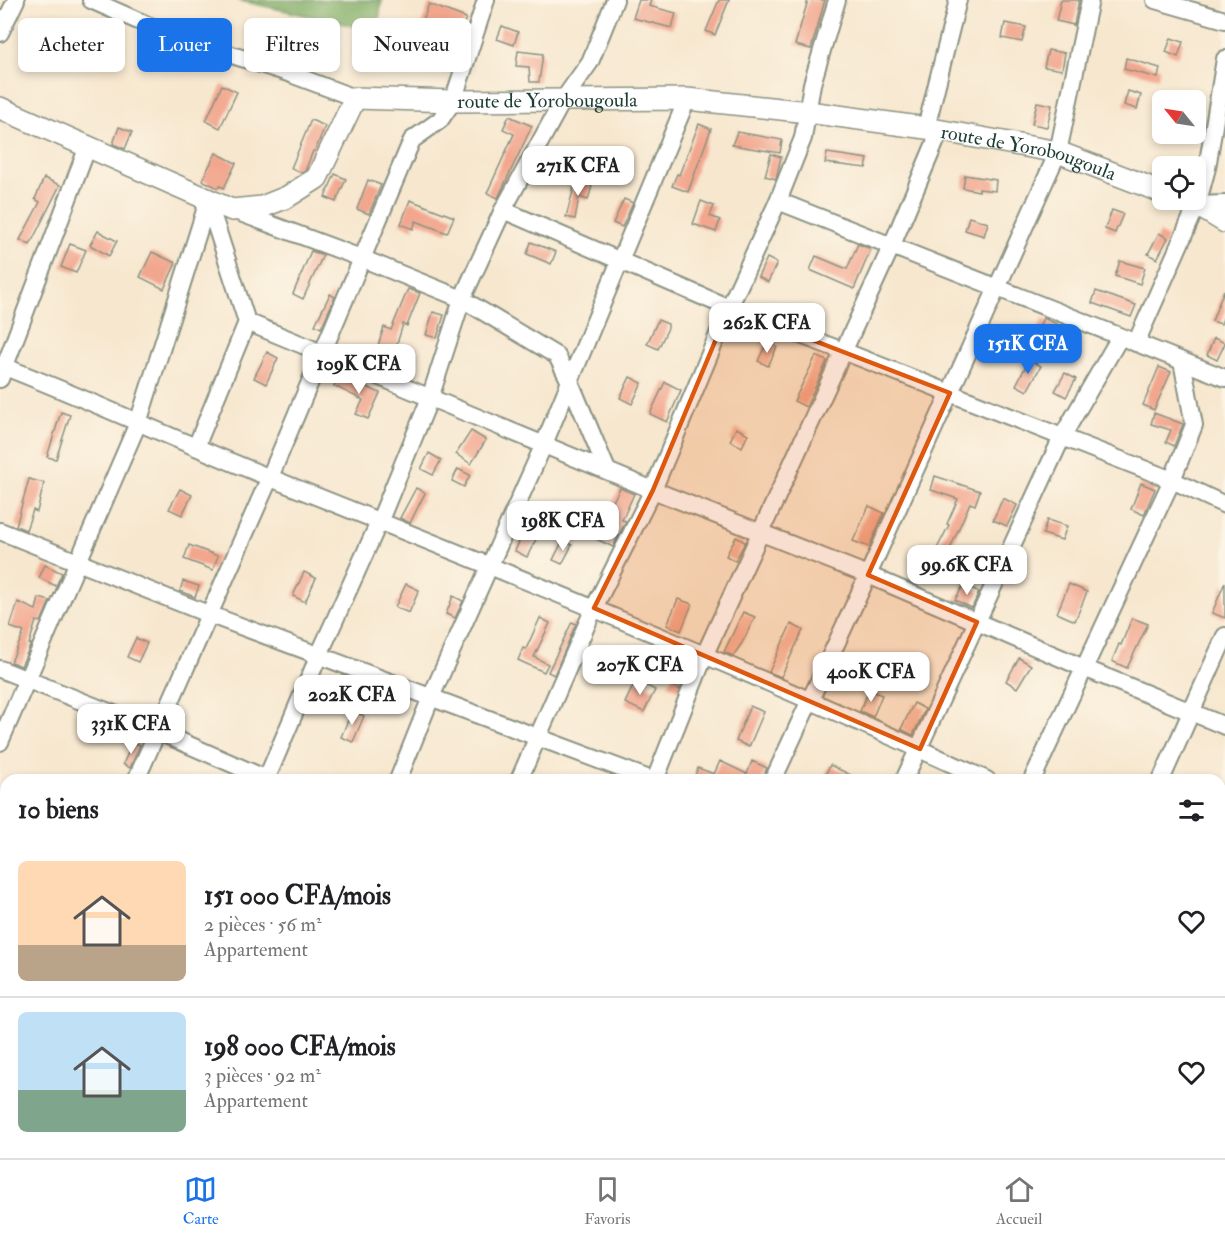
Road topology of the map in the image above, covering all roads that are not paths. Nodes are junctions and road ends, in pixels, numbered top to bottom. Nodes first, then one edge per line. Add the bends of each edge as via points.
1 (16, 0) edge
2 (91, 0) edge
3 (486, 0) edge
4 (615, 0) edge
5 (837, 0) edge
6 (958, 0) edge
7 (1090, 0) edge
8 (1155, 0) edge
9 (1225, 20) edge
10 (0, 33) edge
11 (1225, 58) edge
12 (355, 98) junction
13 (687, 99) junction
14 (562, 100) junction
15 (453, 101) junction
16 (0, 108) edge
17 (808, 112) junction
18 (933, 130) junction
19 (88, 146) junction
20 (1058, 152) junction
21 (1206, 170) edge
22 (1152, 188) edge
23 (208, 201) junction
24 (778, 201) junction
25 (1206, 203) edge
26 (1225, 204) edge
27 (232, 210) junction
28 (503, 210) junction
29 (1186, 210) edge
30 (1204, 210) edge
31 (1225, 222) edge
32 (892, 245) junction
33 (362, 258) junction
34 (618, 262) junction
35 (997, 286) junction
36 (462, 299) junction
37 (729, 308) junction
38 (247, 322) junction
39 (1128, 340) junction
40 (843, 351) junction
41 (322, 352) junction
42 (1182, 361) junction
43 (2, 370) edge
44 (1225, 378) edge
45 (570, 382) junction
46 (950, 393) junction
47 (430, 398) junction
48 (138, 423) junction
49 (1062, 437) junction
50 (544, 444) junction
51 (196, 447) junction
52 (607, 470) junction
53 (270, 477) junction
54 (1172, 480) junction
55 (653, 490) junction
56 (1225, 505) edge
57 (380, 520) junction
58 (0, 531) edge
59 (760, 531) junction
60 (77, 561) junction
61 (489, 567) junction
62 (868, 575) junction
63 (594, 608) junction
64 (208, 614) junction
65 (977, 622) junction
66 (1225, 636) edge
67 (705, 654) junction
68 (319, 655) junction
69 (1084, 668) junction
70 (0, 669) edge
71 (27, 680) junction
72 (431, 697) junction
73 (810, 699) junction
74 (1190, 713) junction
75 (1225, 726) edge
76 (157, 731) junction
77 (537, 738) junction
78 (0, 742) edge
79 (920, 749) junction
80 (139, 774) edge
81 (254, 774) edge
82 (269, 774) edge
83 (400, 774) edge
84 (522, 774) edge
85 (637, 774) edge
86 (656, 774) edge
87 (775, 774) edge
88 (907, 774) edge
89 (974, 774) edge
90 (1035, 774) edge
91 (1164, 774) edge

1 - 10 street
2 - 12 street via 170,35
3 - 15 street
4 - 14 street via 590,62
5 - 17 street via 812,84
6 - 18 street
7 - 20 street
8 - 9 street
11 - 21 street
12 - 15 main road, route de Yorobougoula
12 - 27 main road via 317,178 262,207
13 - 14 main road, route de Yorobougoula
13 - 17 main road, route de Yorobougoula
13 - 34 street
14 - 15 main road, route de Yorobougoula
14 - 28 street
15 - 33 street via 441,120 412,140
16 - 19 main road
17 - 18 main road, route de Yorobougoula
17 - 24 street via 803,138
18 - 20 main road, route de Yorobougoula
18 - 32 street
19 - 23 main road
19 - 43 street
20 - 22 main road, route de Yorobougoula
20 - 35 street
23 - 27 main road
23 - 38 street
23 - 48 street
24 - 32 street
24 - 37 street
25 - 26 street
27 - 33 street
28 - 34 street
28 - 36 street
29 - 39 street
30 - 31 main road
32 - 35 street
32 - 40 street
33 - 36 street
33 - 41 street
34 - 37 street
34 - 45 street
35 - 39 street
35 - 46 street
36 - 45 street via 557,356
36 - 47 street
37 - 40 street
37 - 55 street
38 - 41 street
38 - 51 street
39 - 42 street
39 - 49 street
40 - 46 street
40 - 59 street
41 - 47 street
41 - 53 street
42 - 44 street
42 - 54 street via 1194,425
43 - 48 street
45 - 50 street
45 - 52 street
46 - 49 street
46 - 62 street
47 - 50 street
47 - 57 street
48 - 51 street
48 - 60 street
49 - 54 street
49 - 65 street
50 - 52 street
50 - 61 street
51 - 53 street
52 - 55 street
53 - 57 street
53 - 64 street
54 - 56 street
54 - 69 street
55 - 59 street
55 - 63 street
57 - 61 street
57 - 68 street
58 - 60 street
59 - 62 street
59 - 67 street
60 - 64 street
60 - 71 street
61 - 63 street
61 - 72 street
62 - 65 street
62 - 73 street
63 - 67 street
63 - 77 street
64 - 68 street
64 - 76 street
65 - 69 street
65 - 79 street
66 - 74 street
67 - 73 street
67 - 86 street
68 - 72 street
68 - 82 street
69 - 74 street
69 - 90 street
70 - 71 street
71 - 76 street
71 - 78 street
72 - 77 street
72 - 83 street
73 - 79 street
73 - 87 street
74 - 75 street
74 - 91 street
76 - 80 street
76 - 81 street
77 - 84 street
77 - 85 street
79 - 88 street
79 - 89 street

